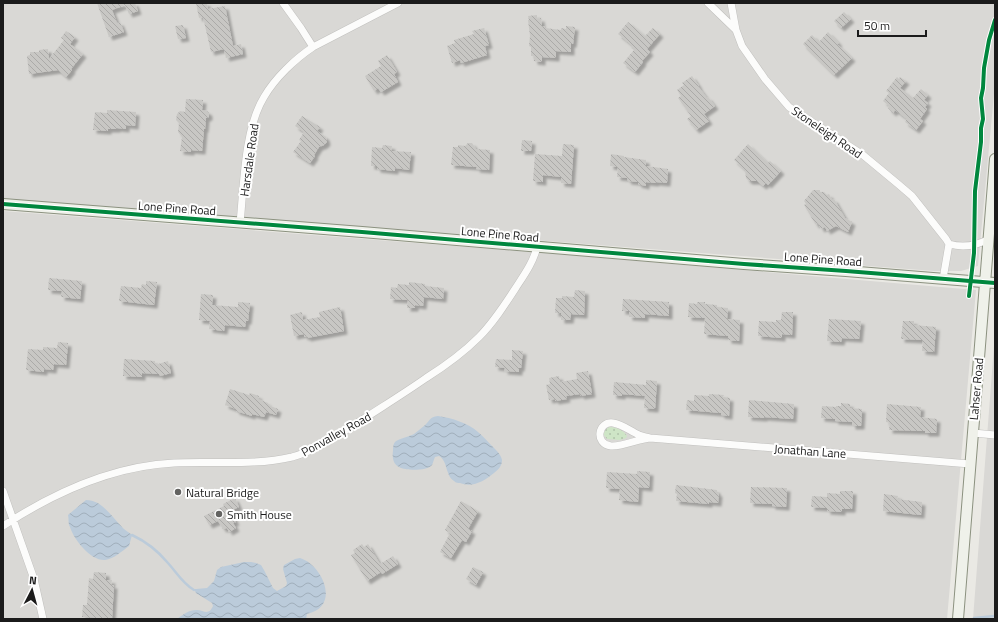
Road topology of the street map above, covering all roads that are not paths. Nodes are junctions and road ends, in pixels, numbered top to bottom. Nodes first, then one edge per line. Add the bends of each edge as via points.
1 (283, 3) edge
2 (398, 3) edge
3 (708, 3) edge
4 (731, 3) edge
5 (736, 30) junction
6 (313, 47) junction
7 (995, 159) edge
8 (3, 204) edge
9 (240, 223) junction
10 (989, 239) junction
11 (949, 244) junction
12 (537, 247) junction
13 (943, 279) junction
14 (990, 282) edge
15 (973, 433) junction
16 (995, 435) edge
17 (650, 438) junction
18 (970, 464) junction
19 (3, 491) edge
20 (13, 520) junction
21 (3, 526) edge
22 (42, 619) edge
23 (958, 619) edge

1 - 6 street
2 - 6 street, Harsdale Road
3 - 5 street
4 - 5 street, Stoneleigh Road
5 - 11 street, Stoneleigh Road via 742,46 789,107 863,155 912,196
6 - 9 street, Harsdale Road via 303,53 275,82 264,97 255,117 248,145
7 - 10 street, Lahser Road
8 - 9 street, Lone Pine Road
9 - 12 street, Lone Pine Road
10 - 11 street via 974,245
10 - 14 street, Lahser Road
11 - 13 street
12 - 13 street, Lone Pine Road
12 - 20 street, Ponvalley Road via 530,266 505,305 465,350 392,401 310,450 268,461 173,463 132,468 71,488
13 - 14 street, Lone Pine Road
14 - 15 street, Lahser Road
15 - 16 street
15 - 18 street, Lahser Road
17 - 17 street, Jonathan Lane via 613,423 604,425 600,434 601,441 611,446
17 - 18 street, Jonathan Lane
18 - 23 street, Lahser Road
19 - 20 street
20 - 21 street, Ponvalley Road
20 - 22 street via 34,579

